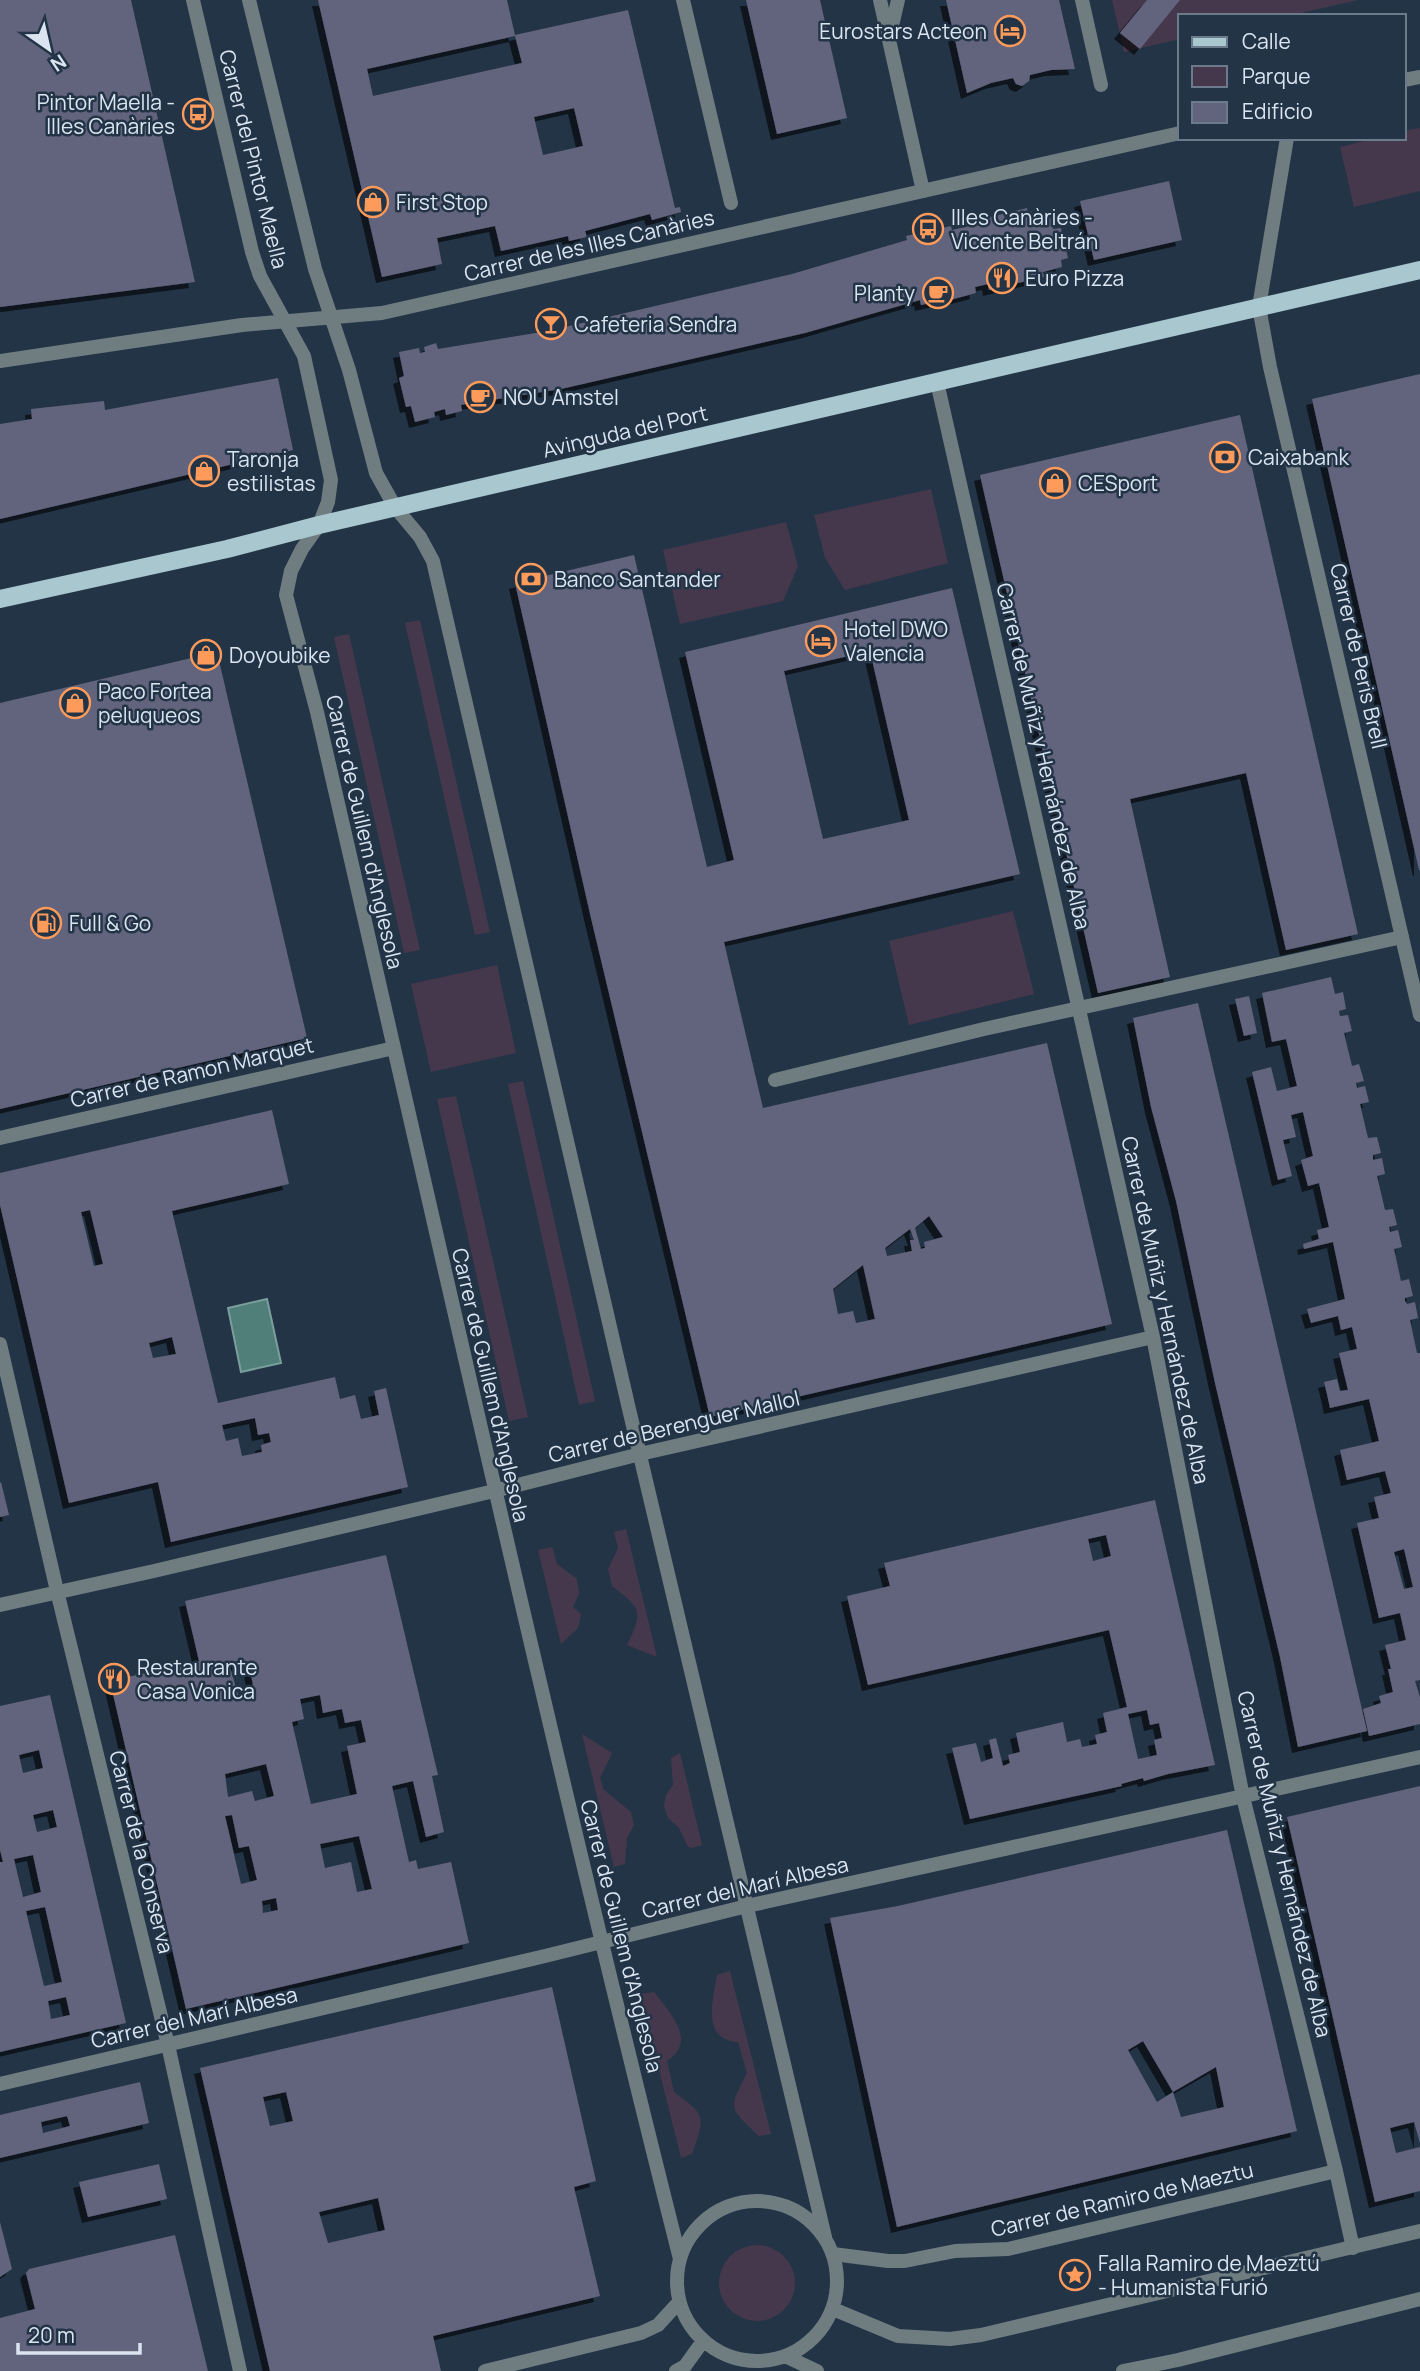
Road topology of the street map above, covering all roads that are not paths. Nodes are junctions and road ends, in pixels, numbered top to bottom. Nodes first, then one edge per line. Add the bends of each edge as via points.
1 (193, 0) edge
2 (249, 0) edge
3 (683, 0) edge
4 (880, 0) edge
5 (898, 0) edge
6 (1082, 0) edge
7 (889, 38) junction
8 (1101, 85) dead end
9 (1178, 132) edge
10 (1287, 140) edge
11 (923, 191) junction
12 (731, 203) dead end
13 (1420, 270) edge
14 (1259, 307) junction
15 (332, 318) junction
16 (286, 322) junction
17 (0, 361) edge
18 (937, 382) junction
19 (395, 507) junction
20 (319, 525) junction
21 (0, 599) edge
22 (1402, 937) junction
23 (1080, 1010) junction
24 (1420, 1015) edge
25 (394, 1048) junction
26 (775, 1080) dead end
27 (0, 1138) edge
28 (1153, 1337) junction
29 (0, 1344) edge
30 (640, 1454) junction
31 (494, 1491) junction
32 (57, 1591) junction
33 (0, 1605) edge
34 (1420, 1757) edge
35 (1243, 1797) junction
36 (747, 1906) junction
37 (602, 1942) junction
38 (168, 2045) junction
39 (0, 2084) edge
40 (1336, 2171) junction
41 (1420, 2231) edge
42 (825, 2237) junction
43 (1353, 2248) junction
44 (833, 2254) junction
45 (680, 2259) junction
46 (1420, 2299) edge
47 (679, 2302) junction
48 (833, 2309) junction
49 (703, 2341) junction
50 (785, 2356) junction
51 (1180, 2365) edge
52 (240, 2371) edge
53 (485, 2371) edge
54 (676, 2371) edge
55 (817, 2371) edge
56 (1123, 2371) edge

1 - 16 street, Carrer del Pintor Maella via 251,252
2 - 15 street, Carrer del Pintor Maella via 308,242
3 - 12 street
4 - 7 street
5 - 7 street
6 - 8 street
7 - 11 street
9 - 11 street, Carrer de les Illes Canàries
10 - 14 street
11 - 15 street, Carrer de les Illes Canàries via 382,313
13 - 14 main road, Avinguda del Port
14 - 18 main road, Avinguda del Port
14 - 22 street, Carrer de Peris Brell
15 - 16 street, Carrer de les Illes Canàries
15 - 19 street, Carrer del Pintor Maella via 376,473
16 - 17 street, Carrer de les Illes Canàries
16 - 20 street, Carrer del Pintor Maella via 304,356 331,480
18 - 19 main road, Avinguda del Port
18 - 23 street, Carrer de Muñiz y Hernández de Alba
19 - 20 main road, Avinguda del Port
19 - 30 street via 433,561
20 - 21 main road, Avinguda del Port
20 - 25 street, Carrer de Guillem d'Anglesola via 291,571 286,595
22 - 23 street
22 - 24 street, Carrer de Peris Brell
23 - 26 street
23 - 28 street, Carrer de Muñiz y Hernández de Alba
25 - 27 street, Carrer de Ramon Marquet
25 - 31 street, Carrer de Guillem d'Anglesola
28 - 30 street, Carrer de Berenguer Mallol
28 - 35 street, Carrer de Muñiz y Hernández de Alba
29 - 32 street, Carrer de la Conserva
30 - 31 street, Carrer de Berenguer Mallol
30 - 36 street
31 - 32 street, Carrer de Berenguer Mallol
31 - 37 street, Carrer de Guillem d'Anglesola
32 - 33 street, Carrer de Berenguer Mallol
32 - 38 street, Carrer de la Conserva
34 - 35 street, Carrer del Marí Albesa
35 - 36 street, Carrer del Marí Albesa
35 - 40 street, Carrer de Muñiz y Hernández de Alba
36 - 37 street, Carrer del Marí Albesa
36 - 42 street
37 - 38 street, Carrer del Marí Albesa
37 - 45 street, Carrer de Guillem d'Anglesola
38 - 39 street, Carrer del Marí Albesa
38 - 52 street, Carrer de la Conserva
40 - 43 street, Carrer de Muñiz y Hernández de Alba
40 - 44 street, Carrer de Ramiro de Maeztu via 1008,2249 955,2251 905,2261
41 - 43 street
42 - 44 street
42 - 45 street via 810,2219 790,2207 746,2201 704,2220
43 - 48 street via 950,2339 898,2336
44 - 48 street via 837,2291
45 - 47 street
46 - 51 street
47 - 49 street
47 - 53 street via 658,2325 640,2333
48 - 50 street via 806,2345
49 - 50 street via 742,2360
49 - 54 street
50 - 55 street
51 - 56 street

